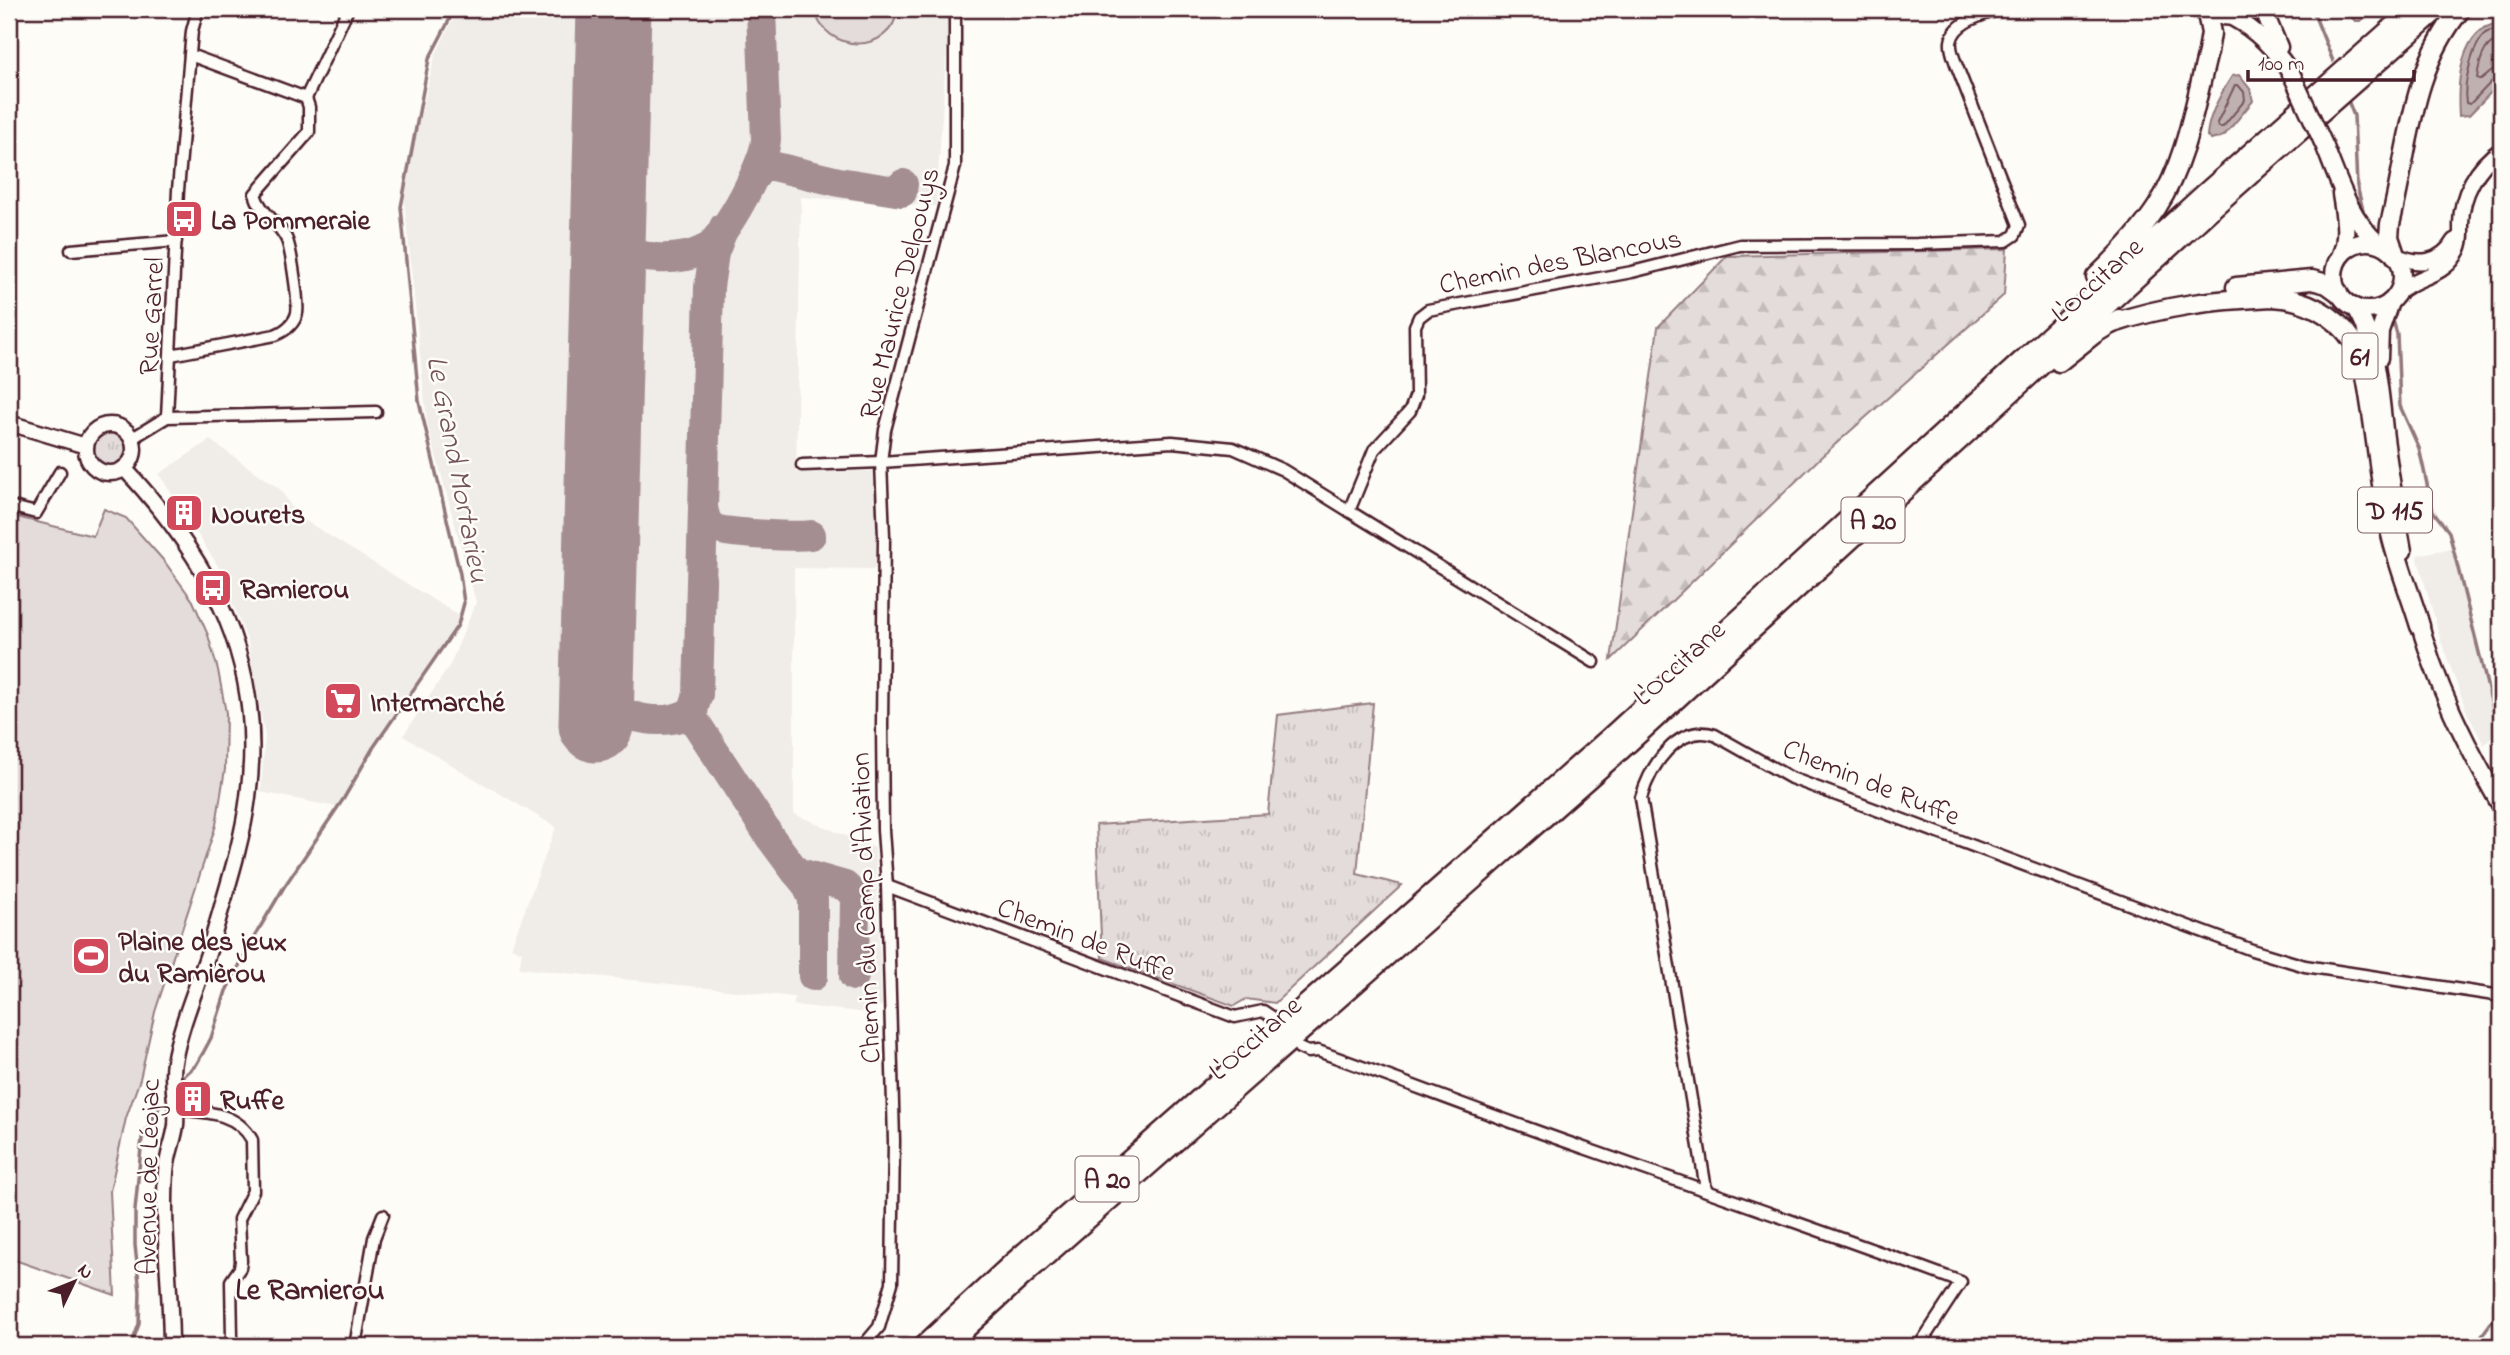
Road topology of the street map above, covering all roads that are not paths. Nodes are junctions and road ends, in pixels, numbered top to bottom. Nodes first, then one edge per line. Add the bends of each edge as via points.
1 (198, 9) edge
2 (348, 9) edge
3 (955, 9) edge
4 (2000, 9) edge
5 (2206, 9) edge
6 (2252, 9) edge
7 (2263, 9) edge
8 (2413, 9) edge
9 (2438, 9) edge
10 (2461, 9) edge
11 (2232, 17) junction
12 (190, 55) junction
13 (2292, 75) junction
14 (306, 99) junction
15 (2501, 150) edge
16 (2340, 185) junction
17 (2461, 223) junction
18 (176, 241) junction
19 (2378, 243) junction
20 (71, 250) dead end
21 (2341, 254) junction
22 (2395, 255) junction
23 (2338, 292) junction
24 (2394, 298) junction
25 (2355, 307) junction
26 (2110, 324) junction
27 (170, 355) junction
28 (2379, 392) junction
29 (376, 412) dead end
30 (167, 417) junction
31 (9, 423) edge
32 (1940, 434) junction
33 (131, 439) junction
34 (86, 446) junction
35 (881, 462) junction
36 (802, 465) dead end
37 (124, 468) junction
38 (60, 472) dead end
39 (1924, 474) junction
40 (9, 506) edge
41 (1349, 511) junction
42 (2420, 626) junction
43 (1594, 662) dead end
44 (2501, 806) edge
45 (887, 886) junction
46 (2501, 996) edge
47 (1272, 1017) dead end
48 (1299, 1048) dead end
49 (174, 1109) junction
50 (1706, 1189) junction
51 (383, 1215) dead end
52 (171, 1346) edge
53 (229, 1346) edge
54 (355, 1346) edge
55 (863, 1346) edge
56 (923, 1346) edge
57 (947, 1346) edge
58 (1919, 1346) edge

1 - 12 street, Rue Garrel
2 - 14 street
3 - 35 street, Rue Maurice Delpouys via 955,166 885,430
4 - 41 street, Chemin des Blancous via 1961,26 1951,44 2019,225 2012,238 1917,244 1740,245 1632,272 1428,310 1415,326 1416,395 1409,411 1374,450
5 - 11 main road
5 - 32 highway via 2211,33 2208,52 2181,153 2157,207 2104,269
6 - 11 main road
7 - 13 main road
8 - 32 highway, L'Occitane / A 20
9 - 39 highway, L'Occitane / A 20 via 2215,206
10 - 22 highway via 2422,75 2390,224
11 - 13 main road via 2265,40
12 - 14 street
12 - 18 street, Rue Garrel
13 - 16 main road, bridge
14 - 27 street via 309,132 255,194 287,240 298,310 293,321 275,335
15 - 17 main road via 2479,171 2467,192
16 - 19 main road via 2365,231
16 - 21 main road via 2345,227
17 - 22 main road via 2449,249 2438,258 2416,262
17 - 24 main road via 2460,248 2447,267 2411,283
18 - 20 street
18 - 27 street, Rue Garrel
19 - 21 main road via 2358,243
19 - 22 main road
21 - 23 main road via 2334,272
22 - 24 main road via 2402,274
23 - 25 main road
23 - 26 highway, 61 via 2312,281 2216,289 2137,310
24 - 25 main road via 2379,308
24 - 28 main road, D 115 via 2380,331
25 - 28 main road, D 115 via 2365,327
26 - 39 highway, 61
26 - 42 highway, 61 via 2196,302 2284,297 2308,304 2342,328 2360,355 2391,535
27 - 30 street, Rue Garrel
28 - 42 main road, D 115 via 2393,497
29 - 30 street
30 - 33 street, Rue Garrel
31 - 34 main road
32 - 56 highway, L'Occitane / A 20 via 1610,737
33 - 34 main road via 121,428 106,425 93,432
33 - 37 main road via 133,455
34 - 37 main road via 88,459 98,470
35 - 36 street
35 - 41 street via 1172,442 1233,448 1283,470
35 - 45 street, Chemin du Camp d'Aviation
37 - 49 main road, Avenue de Léojac via 185,544 213,588 240,652 251,723 251,769 243,825 174,1062
38 - 40 street via 36,513
39 - 57 highway, L'Occitane / A 20 via 1610,759
41 - 43 street
42 - 44 main road, D 115 via 2445,698
45 - 47 street, Chemin de Ruffe via 1182,999 1235,1017 1263,1011
45 - 55 street, Chemin du Camp d'Aviation via 894,1141 892,1283 879,1327
46 - 50 street, Chemin de Ruffe via 2305,966 2252,950 1791,778 1715,735 1693,734 1656,763 1641,798
48 - 50 street
49 - 52 main road, Avenue de Léojac via 176,1125 166,1172
49 - 53 street via 232,1118 252,1140 253,1191 239,1219 241,1261 232,1281
50 - 58 street via 1961,1282
51 - 54 street via 369,1261

